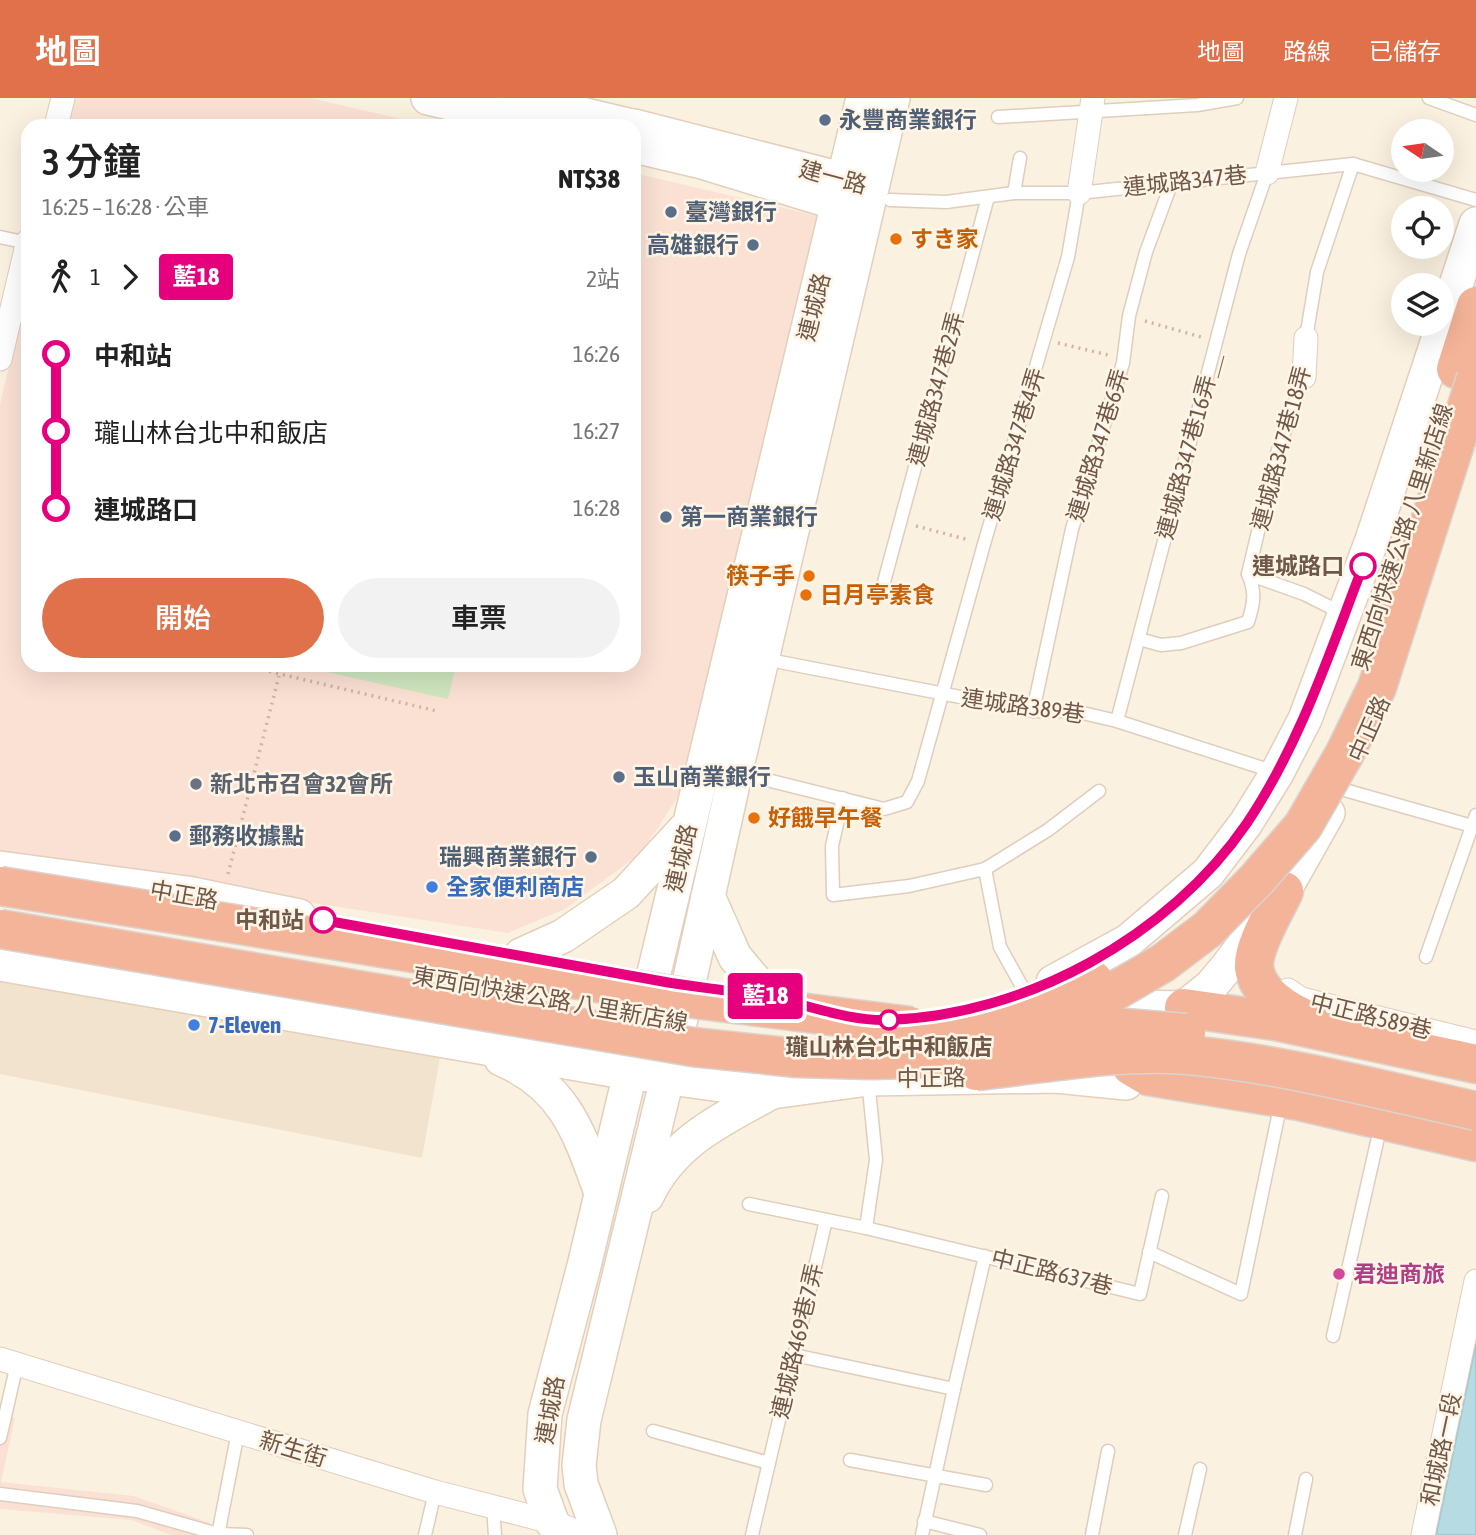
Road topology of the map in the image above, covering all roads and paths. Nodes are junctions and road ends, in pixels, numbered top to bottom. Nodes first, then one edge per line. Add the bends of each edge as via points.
1 (63, 98) edge
2 (428, 98) edge
3 (516, 98) edge
4 (863, 98) edge
5 (893, 98) edge
6 (1237, 98) edge
7 (1286, 98) edge
8 (1429, 98) edge
9 (1092, 104) edge
10 (1476, 115) edge
11 (998, 117) dead end
12 (58, 119) edge
13 (517, 119) edge
14 (604, 119) edge
15 (641, 128) edge
16 (641, 148) edge
17 (1020, 158) dead end
18 (1353, 164) junction
19 (1267, 173) junction
20 (1172, 182) junction
21 (1014, 193) junction
22 (1079, 193) junction
23 (863, 197) junction
24 (988, 197) junction
25 (1476, 200) edge
26 (1476, 224) edge
27 (0, 237) edge
28 (21, 241) edge
29 (21, 271) edge
30 (1476, 306) edge
31 (1129, 316) junction
32 (1476, 323) edge
33 (1306, 338) joint
34 (1045, 341) junction
35 (1213, 351) junction
36 (0, 359) edge
37 (1123, 363) junction
38 (1304, 377) joint
39 (1476, 378) edge
40 (1476, 413) edge
41 (900, 522) junction
42 (984, 544) junction
43 (1248, 574) junction
44 (884, 582) dead end
45 (1344, 614) junction
46 (1139, 639) junction
47 (764, 659) junction
48 (272, 672) edge
49 (279, 676) dead end
50 (942, 695) junction
51 (437, 711) dead end
52 (1033, 711) junction
53 (1117, 722) junction
54 (1277, 773) junction
55 (736, 775) junction
56 (1341, 789) junction
57 (1099, 791) dead end
58 (843, 797) junction
59 (1474, 821) edge
60 (689, 824) junction
61 (1283, 830) junction
62 (0, 867) edge
63 (985, 869) junction
64 (1208, 873) junction
65 (0, 886) edge
66 (708, 896) junction
67 (221, 900) junction
68 (1275, 901) junction
69 (0, 905) edge
70 (0, 913) edge
71 (0, 929) edge
72 (0, 946) edge
73 (1157, 950) junction
74 (521, 955) junction
75 (1426, 957) dead end
76 (0, 964) edge
77 (649, 991) junction
78 (1011, 996) junction
79 (686, 997) junction
80 (769, 997) junction
81 (1108, 1008) junction
82 (1184, 1009) junction
83 (854, 1017) junction
84 (1334, 1033) junction
85 (981, 1035) junction
86 (720, 1038) junction
87 (1476, 1042) edge
88 (467, 1044) junction
89 (1117, 1045) junction
90 (633, 1058) junction
91 (671, 1064) junction
92 (1476, 1064) edge
93 (971, 1072) junction
94 (1056, 1076) junction
95 (867, 1079) junction
96 (1142, 1086) junction
97 (1205, 1086) junction
98 (1476, 1089) edge
99 (772, 1092) junction
100 (1476, 1111) edge
101 (1279, 1112) junction
102 (1379, 1133) junction
103 (1476, 1142) edge
104 (1476, 1155) edge
105 (601, 1193) junction
106 (1162, 1196) dead end
107 (750, 1204) dead end
108 (826, 1220) junction
109 (632, 1227) junction
110 (866, 1228) junction
111 (1149, 1252) junction
112 (985, 1256) junction
113 (1476, 1281) edge
114 (1333, 1336) dead end
115 (794, 1355) junction
116 (8, 1361) edge
117 (954, 1390) junction
118 (653, 1431) dead end
119 (238, 1432) junction
120 (0, 1438) edge
121 (1108, 1451) dead end
122 (850, 1460) dead end
123 (769, 1462) junction
124 (1200, 1469) dead end
125 (934, 1476) junction
126 (1306, 1479) dead end
127 (986, 1485) dead end
128 (435, 1492) junction
129 (0, 1494) edge
130 (493, 1507) junction
131 (924, 1521) junction
132 (557, 1528) edge
133 (218, 1534) edge
134 (247, 1535) edge
135 (425, 1535) edge
136 (495, 1535) edge
137 (587, 1535) edge
138 (600, 1535) edge
139 (752, 1535) edge
140 (922, 1535) edge
141 (980, 1535) edge
142 (1092, 1535) edge
143 (1185, 1535) edge
144 (1295, 1535) edge
145 (1423, 1535) edge

1 - 12 street
2 - 13 main road
3 - 14 main road, 建一路
4 - 23 main road, 連城路
5 - 23 main road, 連城路
6 - 9 lane via 1197,105
7 - 19 street
8 - 10 lane
9 - 11 lane
9 - 22 street
15 - 23 main road, 建一路
16 - 23 main road, 建一路
17 - 21 lane
18 - 19 lane, 連城路347巷
18 - 25 lane, 連城路347巷
18 - 33 lane, 連城路347巷18弄 via 1317,272
19 - 20 lane, 連城路347巷
19 - 35 lane, 連城路347巷16弄＿
20 - 22 lane, 連城路347巷
20 - 31 lane, 連城路347巷6弄
21 - 22 lane, 連城路347巷
21 - 24 lane, 連城路347巷
22 - 34 lane, 連城路347巷4弄 via 1068,257
23 - 24 lane, 連城路347巷 via 946,202
23 - 47 main road, 連城路
23 - 60 main road, 連城路
24 - 41 lane, 連城路347巷2弄
26 - 45 main road, 中正路 via 1376,531
27 - 28 lane
29 - 36 street
30 - 69 highway, 東西向快速公路 八里新店線, bridge via 1360,671 1334,728 1302,784 1261,839 1183,921 1098,978 970,1026 867,1040 785,1038
31 - 35 path via 1201,336
31 - 37 lane, 連城路347巷6弄
32 - 61 main road, 中正路 via 1373,654 1337,740
33 - 38 street, 連城路347巷18弄
34 - 37 path via 1110,355
34 - 42 lane, 連城路347巷4弄
35 - 46 lane, 連城路347巷16弄＿
37 - 52 lane, 連城路347巷6弄 via 1072,530
38 - 43 lane, 連城路347巷18弄 via 1276,456
39 - 71 highway, 東西向快速公路 八里新店線, bridge via 1377,687 1303,826 1208,929 1172,956 1079,1013 1010,1045 946,1058 870,1060 693,1047
40 - 56 main road, 中正路 via 1384,701
41 - 42 path
41 - 44 lane, 連城路347巷2弄
42 - 50 lane, 連城路347巷4弄
43 - 45 lane
43 - 46 lane, 連城路347巷18弄 via 1254,602 1248,622 1181,643 1161,645
45 - 54 main road, 中正路 via 1305,719
46 - 53 lane, 連城路347巷16弄＿
47 - 50 lane, 連城路389巷
47 - 55 main road, 連城路
48 - 51 path
49 - 67 path
50 - 52 lane, 連城路389巷
50 - 58 lane, 連城路347巷4弄 via 908,802 884,809
52 - 53 lane, 連城路389巷 via 1074,711
53 - 54 lane, 連城路389巷
54 - 64 main road, 中正路
55 - 58 lane
55 - 66 main road, 連城路
56 - 59 lane
56 - 68 main road, 中正路
57 - 63 lane
58 - 63 lane via 832,846 833,895 909,886
59 - 75 lane
60 - 74 main road via 625,893 563,936
60 - 77 main road, 連城路
61 - 68 main road
61 - 73 main road, 中正路 via 1233,886
62 - 67 main road, 中正路
63 - 78 lane
64 - 73 main road
64 - 78 main road, 中正路 via 1128,941 1051,983
65 - 85 highway, bridge via 702,1000
66 - 79 main road, 連城路
66 - 80 main road via 735,957
67 - 74 main road, 中正路
68 - 82 main road, 中正路 via 1211,986
68 - 84 highway via 1254,969 1280,1006
68 - 87 street, 中正路589巷 via 1270,955 1274,972 1284,987 1301,999
70 - 86 highway
72 - 93 highway via 195,980 815,1072
73 - 81 main road, 中正路 via 1116,976
74 - 77 main road, 中正路
76 - 88 main road, 中正路
77 - 79 main road, 中正路
77 - 90 main road, 連城路
78 - 81 main road
78 - 83 main road, 中正路 via 940,1014 886,1020
79 - 80 main road, 中正路
79 - 83 main road via 745,1016
79 - 91 main road, 連城路
80 - 83 main road, 中正路
81 - 82 main road
81 - 89 main road
82 - 84 highway
82 - 89 main road, 中正路
84 - 92 highway
85 - 86 highway via 881,1049 833,1050
85 - 98 highway, bridge via 1076,1024 1198,1034 1375,1063
86 - 93 highway, bridge via 746,1047 880,1056
88 - 90 main road, 中正路 via 551,1059
88 - 105 main road via 525,1069 553,1094 580,1132
89 - 94 main road, 中正路
89 - 97 highway via 1139,1072
90 - 91 main road, 中正路
90 - 105 main road, 連城路
91 - 99 main road, 中正路
91 - 109 main road, 連城路
93 - 100 highway, bridge via 1139,1055 1186,1055 1265,1065
94 - 95 main road, 中正路
94 - 96 main road
95 - 99 main road, 中正路
95 - 110 lane via 876,1160
96 - 97 highway
96 - 101 street
97 - 103 highway via 1299,1101
99 - 109 main road via 681,1149 657,1175
101 - 102 street
101 - 111 lane via 1241,1294
102 - 104 street
102 - 114 lane
105 - 132 main road, 連城路 via 545,1414 540,1489
106 - 111 lane, 中正路637巷
107 - 108 lane, 中正路637巷
108 - 110 lane, 中正路637巷
108 - 115 lane, 連城路469巷7弄
109 - 138 main road, 連城路 via 590,1396 579,1465 584,1495
110 - 112 lane, 中正路637巷
111 - 112 lane, 中正路637巷 via 1140,1294
112 - 117 lane
113 - 145 street, 和城路一段
115 - 117 lane
115 - 123 lane, 連城路469巷7弄
116 - 119 street, 新生街
116 - 120 lane
117 - 125 lane
118 - 123 lane
119 - 128 street, 新生街
119 - 133 lane
121 - 142 lane
122 - 125 lane
123 - 139 lane, 連城路469巷7弄
124 - 143 lane
125 - 127 lane
125 - 131 lane
126 - 144 lane
128 - 130 street, 新生街
128 - 135 lane
129 - 133 lane via 137,1511
130 - 132 street, 新生街
130 - 136 lane
131 - 140 lane
131 - 141 lane
132 - 137 street, 新生街
133 - 134 lane

